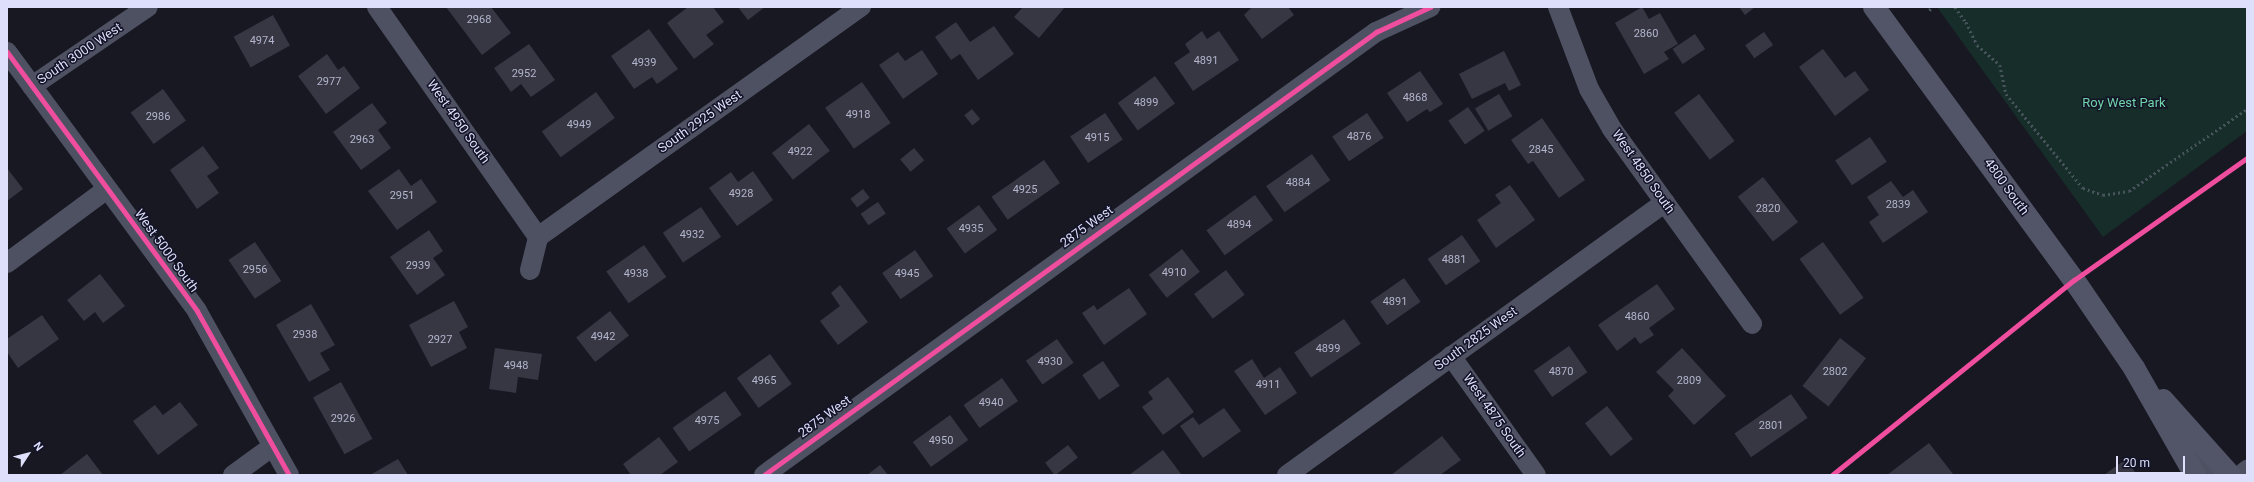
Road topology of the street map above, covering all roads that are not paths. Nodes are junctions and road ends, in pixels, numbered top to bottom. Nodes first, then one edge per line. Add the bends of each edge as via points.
1 (148, 7) edge
2 (377, 7) edge
3 (861, 7) edge
4 (1430, 7) edge
5 (1558, 7) edge
6 (1874, 7) edge
7 (7, 52) edge
8 (32, 86) junction
9 (107, 189) junction
10 (1665, 202) junction
11 (538, 237) junction
12 (7, 263) edge
13 (530, 270) dead end
14 (1752, 324) dead end
15 (1451, 356) junction
16 (2134, 368) junction
17 (273, 446) junction
18 (2247, 470) edge
19 (767, 474) edge
20 (233, 475) edge
21 (289, 475) edge
22 (1287, 475) edge
23 (1536, 475) edge
24 (2195, 475) edge
25 (2213, 475) edge
26 (2230, 475) edge
27 (2241, 475) edge

1 - 8 street, South 3000 West
2 - 11 street, West 4950 South
3 - 11 street, South 2925 West
4 - 19 street, 2875 West via 1376,32
5 - 10 street, West 4850 South via 1589,89 1612,128
6 - 16 main road, 4800 South via 2074,280
7 - 8 street, West 5000 South
8 - 9 street, West 5000 South
9 - 12 street
9 - 17 street, West 5000 South via 197,311
10 - 14 street, West 4850 South
10 - 15 street, South 2825 West
11 - 13 street
15 - 22 street, South 2825 West
15 - 23 street, West 4875 South
16 - 24 main road, 4800 South
16 - 25 street
16 - 26 main road, 4800 South
17 - 20 street
17 - 21 street, West 5000 South
18 - 27 street

